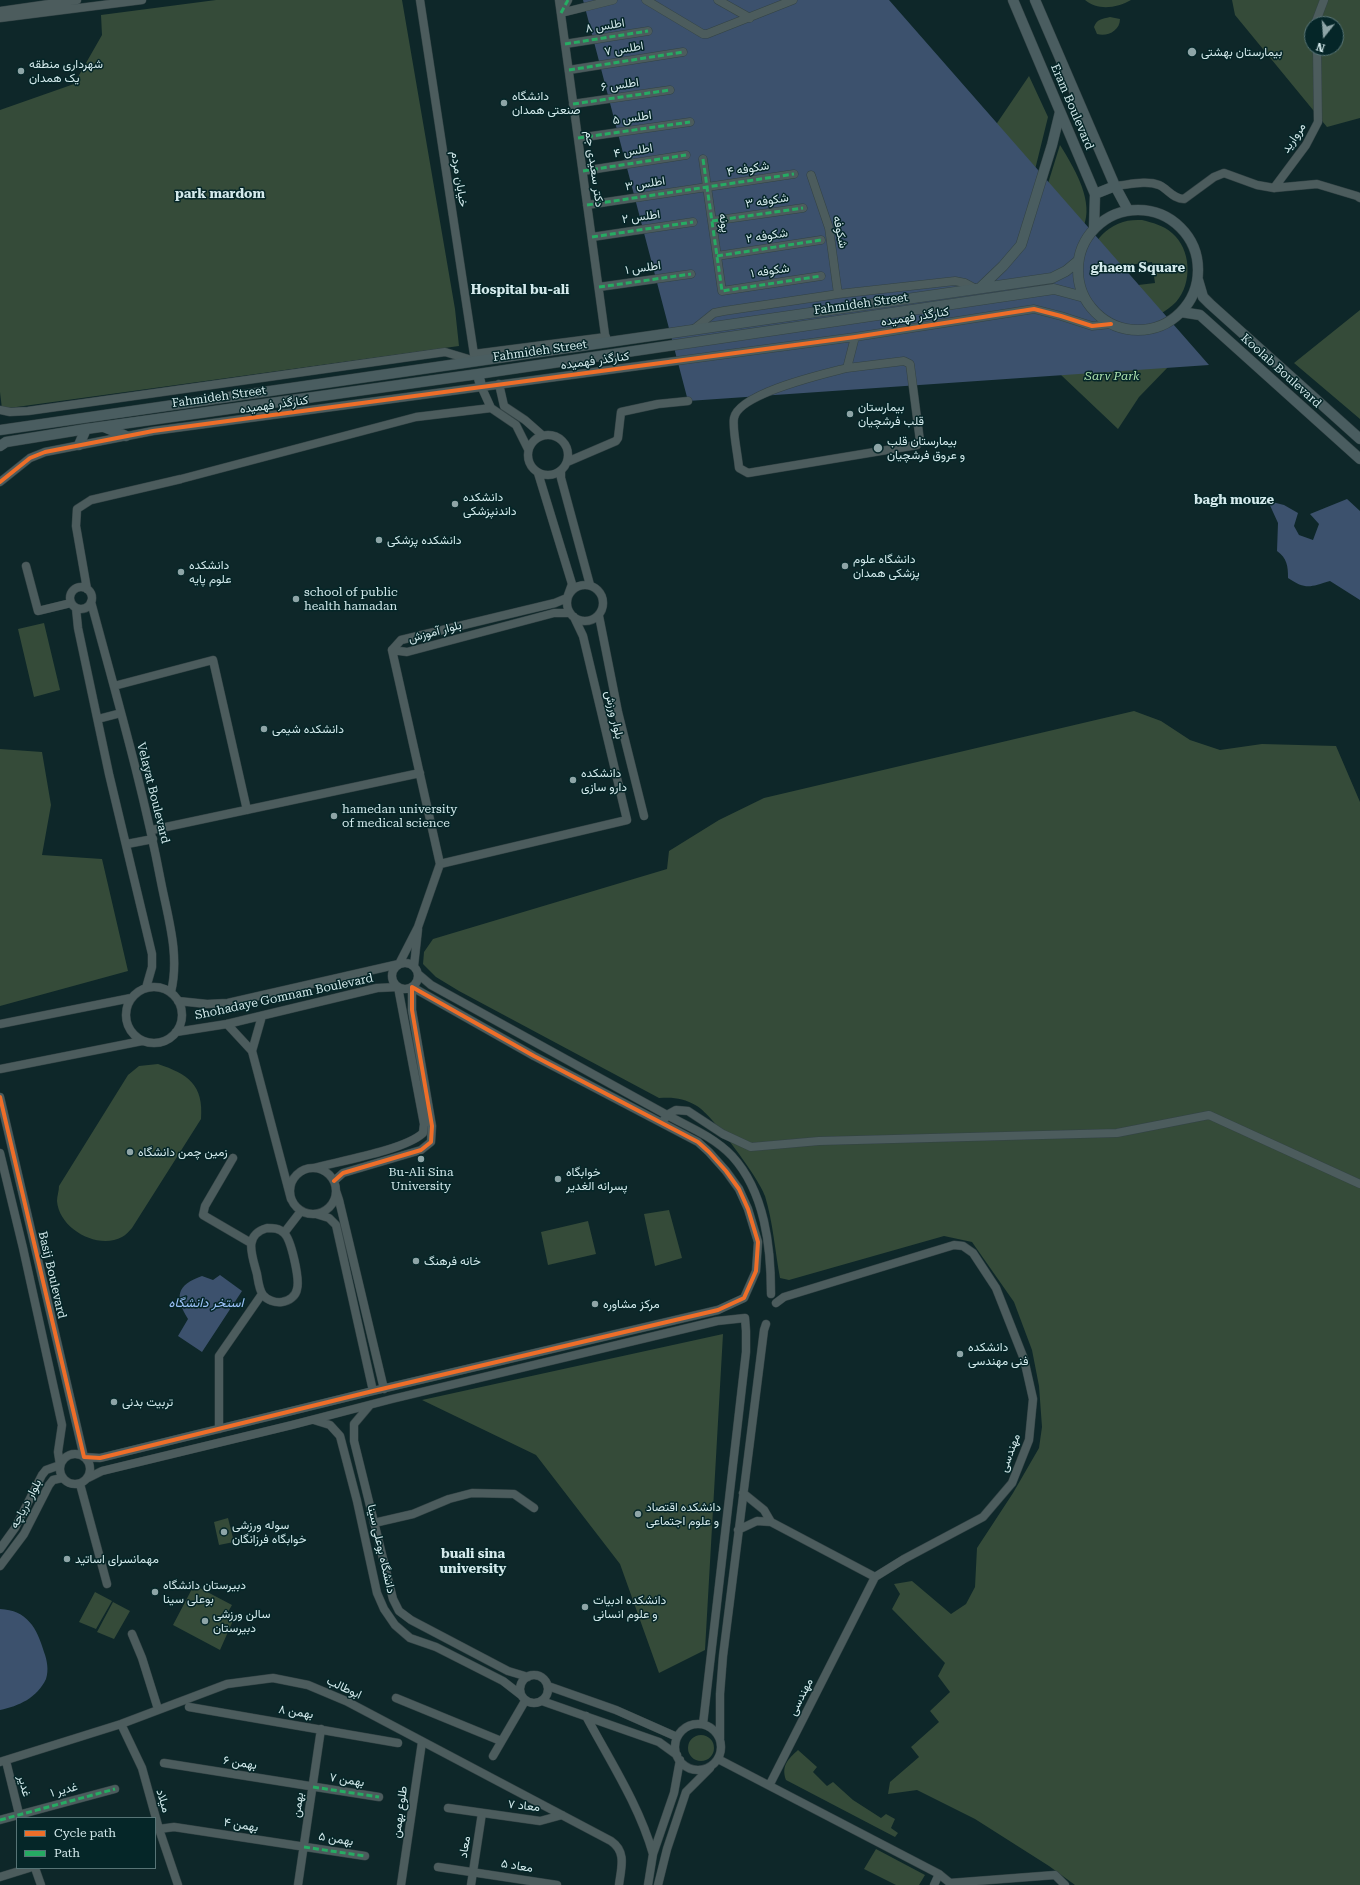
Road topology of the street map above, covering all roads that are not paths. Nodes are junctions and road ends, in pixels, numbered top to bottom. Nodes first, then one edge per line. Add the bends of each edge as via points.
1 (77, 0) edge
2 (142, 0) edge
3 (420, 0) edge
4 (559, 0) edge
5 (568, 0) edge
6 (612, 0) edge
7 (646, 0) edge
8 (718, 0) edge
9 (793, 0) edge
10 (1013, 0) edge
11 (1035, 0) edge
12 (1324, 0) edge
13 (0, 11) edge
14 (561, 13) junction
15 (1318, 16) edge
16 (0, 18) edge
17 (750, 18) junction
18 (648, 31) dead end
19 (565, 44) junction
20 (683, 52) dead end
21 (1317, 56) edge
22 (569, 70) junction
23 (670, 90) dead end
24 (573, 104) junction
25 (1060, 112) junction
26 (690, 122) dead end
27 (578, 138) junction
28 (686, 155) dead end
29 (703, 159) dead end
30 (583, 171) junction
31 (794, 174) dead end
32 (811, 175) dead end
33 (1114, 186) junction
34 (706, 187) junction
35 (1274, 188) junction
36 (1095, 194) junction
37 (1360, 198) edge
38 (587, 205) junction
39 (803, 208) dead end
40 (1128, 210) junction
41 (712, 221) junction
42 (693, 222) dead end
43 (1094, 227) junction
44 (592, 237) junction
45 (821, 240) dead end
46 (717, 256) junction
47 (1078, 261) junction
48 (691, 274) dead end
49 (821, 276) dead end
50 (1198, 279) junction
51 (599, 287) junction
52 (978, 289) junction
53 (722, 290) joint
54 (838, 294) junction
55 (1084, 298) junction
56 (1181, 312) junction
57 (1110, 324) junction
58 (694, 329) junction
59 (855, 337) junction
60 (606, 340) junction
61 (475, 358) junction
62 (847, 368) junction
63 (478, 374) junction
64 (499, 384) junction
65 (481, 386) junction
66 (688, 401) dead end
67 (491, 408) junction
68 (0, 410) edge
69 (102, 427) junction
70 (86, 429) junction
71 (0, 430) edge
72 (542, 435) junction
73 (126, 436) junction
74 (1360, 439) edge
75 (79, 445) junction
76 (0, 446) edge
77 (528, 449) junction
78 (1360, 459) edge
79 (567, 462) junction
80 (561, 471) junction
81 (538, 473) junction
82 (0, 482) edge
83 (26, 566) dead end
84 (590, 585) junction
85 (87, 588) junction
86 (568, 597) junction
87 (92, 602) junction
88 (74, 605) junction
89 (572, 615) junction
90 (599, 616) junction
91 (460, 626) junction
92 (462, 636) junction
93 (392, 650) junction
94 (114, 686) junction
95 (121, 713) junction
96 (98, 719) junction
97 (420, 773) junction
98 (247, 810) junction
99 (644, 816) dead end
100 (152, 834) junction
101 (127, 844) junction
102 (440, 864) junction
103 (418, 927) junction
104 (399, 964) junction
105 (416, 970) junction
106 (398, 987) junction
107 (412, 987) junction
108 (146, 988) junction
109 (171, 992) junction
110 (131, 998) junction
111 (178, 1001) junction
112 (262, 1016) junction
113 (0, 1024) edge
114 (227, 1024) junction
115 (176, 1032) junction
116 (142, 1041) junction
117 (252, 1051) junction
118 (0, 1069) edge
119 (0, 1097) edge
120 (666, 1115) junction
121 (662, 1123) junction
122 (0, 1153) edge
123 (233, 1158) dead end
124 (314, 1168) junction
125 (334, 1181) junction
126 (1360, 1184) edge
127 (336, 1191) junction
128 (291, 1199) junction
129 (301, 1211) junction
130 (316, 1214) junction
131 (284, 1233) junction
132 (251, 1243) junction
133 (262, 1294) junction
134 (771, 1294) dead end
135 (776, 1303) dead end
136 (766, 1324) dead end
137 (384, 1389) junction
138 (373, 1391) junction
139 (370, 1404) junction
140 (313, 1420) junction
141 (219, 1429) junction
142 (84, 1457) junction
143 (60, 1465) junction
144 (62, 1478) junction
145 (88, 1478) junction
146 (80, 1484) junction
147 (743, 1493) junction
148 (534, 1508) dead end
149 (771, 1522) junction
150 (374, 1523) junction
151 (738, 1530) junction
152 (0, 1549) edge
153 (0, 1566) edge
154 (875, 1577) junction
155 (107, 1584) dead end
156 (132, 1634) dead end
157 (528, 1677) junction
158 (548, 1686) junction
159 (396, 1698) dead end
160 (523, 1698) junction
161 (542, 1701) junction
162 (189, 1707) dead end
163 (158, 1709) junction
164 (586, 1716) junction
165 (121, 1724) junction
166 (703, 1724) junction
167 (321, 1729) junction
168 (677, 1737) junction
169 (720, 1738) junction
170 (501, 1741) junction
171 (422, 1742) junction
172 (398, 1743) dead end
173 (493, 1756) dead end
174 (678, 1758) junction
175 (3, 1761) edge
176 (716, 1762) junction
177 (164, 1763) dead end
178 (770, 1784) junction
179 (312, 1787) junction
180 (114, 1789) dead end
181 (378, 1797) dead end
182 (448, 1808) dead end
183 (482, 1813) junction
184 (562, 1815) junction
185 (20, 1817) edge
186 (156, 1817) edge
187 (16, 1818) edge
188 (156, 1818) edge
189 (0, 1820) edge
190 (159, 1829) junction
191 (304, 1847) junction
192 (653, 1854) junction
193 (365, 1856) dead end
194 (438, 1867) dead end
195 (27, 1869) edge
196 (35, 1869) edge
197 (473, 1871) junction
198 (939, 1874) junction
199 (0, 1877) edge
200 (41, 1885) edge
201 (178, 1885) edge
202 (298, 1885) edge
203 (401, 1885) edge
204 (471, 1885) edge
205 (557, 1885) edge
206 (619, 1885) edge
207 (648, 1885) edge
208 (658, 1885) edge
209 (934, 1885) edge
210 (1065, 1885) edge

1 - 13 street
2 - 16 street
3 - 61 street, خیابان مردم
4 - 14 street, دکتر سعیدی جم
5 - 14 street
6 - 14 street
7 - 17 street via 703,34
8 - 17 street
9 - 17 street
10 - 25 main road, Eram Boulevard
11 - 33 main road, Eram Boulevard
12 - 15 street
14 - 19 street, دکتر سعیدی جم
18 - 19 street, اطلس ۸
19 - 22 street, دکتر سعیدی جم
20 - 22 street, اطلس ۷
21 - 35 street, مروارید via 1318,122 1306,145
22 - 24 street, دکتر سعیدی جم
23 - 24 street, اطلس ۶
24 - 27 street, دکتر سعیدی جم
25 - 36 main road, Eram Boulevard
25 - 52 main road via 1037,197 1020,245 1003,266
26 - 27 street, اطلس ۵
27 - 30 street, دکتر سعیدی جم
28 - 30 street, اطلس ۴
29 - 34 street, پونه
30 - 38 street, دکتر سعیدی جم
31 - 34 street, شکوفه ۴
32 - 54 street, شکوفه via 829,228
33 - 35 street via 1152,183 1179,199 1184,199 1214,177 1224,173 1257,185
33 - 36 main road
33 - 40 main road, Eram Boulevard
34 - 38 street, اطلس ۳
34 - 41 street, پونه
35 - 37 street via 1317,184
36 - 43 main road, Eram Boulevard
38 - 44 street, دکتر سعیدی جم
39 - 41 street, شکوفه ۳
40 - 43 main road via 1110,216
40 - 50 main road via 1147,210 1165,216 1180,227 1192,242 1198,260
41 - 46 street, پونه
42 - 44 street, اطلس ۲
43 - 47 main road via 1083,242
44 - 51 street, دکتر سعیدی جم
45 - 46 street, شکوفه ۲
46 - 53 street, پونه
47 - 52 main road, Fahmideh Street via 1052,278
47 - 55 main road via 1078,280
48 - 51 street, اطلس ۱
49 - 53 street, شکوفه ۱
50 - 56 main road via 1192,297
50 - 74 main road, Koolab Boulevard via 1201,293 1210,304
51 - 60 street, دکتر سعیدی جم
52 - 54 street via 955,281
52 - 58 main road, Fahmideh Street
54 - 58 street via 714,313
55 - 57 main road via 1095,313
55 - 63 main road, Fahmideh Street via 1054,289
56 - 57 main road via 1166,324 1148,330 1129,330
56 - 78 main road, Koolab Boulevard via 1200,315
57 - 59 street, کنارگذر فهمیده via 1092,326 1034,309
58 - 60 main road, Fahmideh Street
59 - 62 street
59 - 64 street, کنارگذر فهمیده
60 - 61 main road, Fahmideh Street
61 - 68 street via 445,352 28,410
61 - 71 main road, Fahmideh Street
62 - 62 street via 904,361 910,364 920,441 917,445 748,474 739,468 734,419 744,404 793,382
63 - 65 main road
63 - 69 main road, Fahmideh Street
64 - 65 street, کنارگذر فهمیده
64 - 72 street via 504,406
65 - 67 street
65 - 73 street, کنارگذر فهمیده
66 - 79 street via 621,412 616,441
67 - 77 street via 516,425
67 - 85 street via 416,417 91,500 77,508 76,526
69 - 70 main road, Fahmideh Street
69 - 73 main road
70 - 75 main road
70 - 76 main road, Fahmideh Street via 6,442
72 - 77 street via 536,438
72 - 79 street via 560,439 567,449
73 - 75 street, کنارگذر فهمیده
75 - 82 street, کنارگذر فهمیده via 30,458
77 - 81 street via 530,465
79 - 80 street
80 - 81 street via 550,475
80 - 84 street
81 - 86 street via 572,584
83 - 88 street via 38,612
84 - 86 street via 575,587
84 - 90 street via 596,588 603,598 604,604
85 - 87 street via 92,594
85 - 88 street via 80,587 74,590 70,596
86 - 89 street via 568,608
86 - 91 street, بلوار آموزش via 555,603
87 - 88 street via 84,609
87 - 94 street, Velayat Boulevard
88 - 96 street
89 - 90 street via 579,620 589,621
89 - 92 street, بلوار آموزش via 554,613
89 - 102 street, بلوار ورزش via 583,636 627,820
90 - 99 street, بلوار ورزش via 618,712
91 - 92 street
91 - 93 street, بلوار آموزش via 401,640
92 - 93 street, بلوار آموزش via 407,652
93 - 97 street
94 - 95 street, Velayat Boulevard
94 - 98 street via 213,660
95 - 96 street
95 - 100 street, Velayat Boulevard
96 - 101 street
97 - 98 street
97 - 102 street
98 - 100 street
100 - 101 street
100 - 109 street, Velayat Boulevard via 174,951 175,972
101 - 108 street via 152,954 152,967
102 - 103 street
103 - 104 street
103 - 105 street
104 - 105 street via 407,963
104 - 106 street via 393,969 391,977
104 - 111 street, Shohadaye Gomnam Boulevard via 228,1003
105 - 107 street via 416,981
105 - 120 street via 431,985
106 - 107 street
106 - 112 street, Shohadaye Gomnam Boulevard via 377,988
106 - 124 street via 424,1124 423,1133 417,1139 384,1150
107 - 121 street via 540,1059
107 - 125 street via 412,1010 432,1126 431,1142 421,1150 343,1173
108 - 109 street via 159,987
108 - 110 street
109 - 111 street
110 - 113 street
110 - 116 street via 126,1009 126,1018 129,1028
111 - 115 street via 182,1022
112 - 114 street, Shohadaye Gomnam Boulevard
112 - 117 street
114 - 115 street, Shohadaye Gomnam Boulevard
114 - 117 street
115 - 116 street via 159,1043
116 - 118 street
117 - 128 street
119 - 142 street, Basij Boulevard
120 - 121 street
120 - 126 street via 676,1110 688,1111 724,1134 751,1147 819,1141 1117,1133 1209,1115
120 - 134 street via 706,1135 731,1155 750,1180 761,1207 771,1270
121 - 137 street via 698,1142 726,1171 739,1189 758,1242 756,1271 744,1298 718,1310
122 - 143 street, Basij Boulevard via 62,1425 58,1452
123 - 132 street via 205,1206 203,1215
124 - 125 street via 326,1172
124 - 128 street via 306,1168 294,1177 289,1192
125 - 127 street
127 - 130 street via 330,1206
127 - 137 street
128 - 129 street
129 - 130 street
129 - 131 street
130 - 138 street via 328,1218 336,1225
131 - 132 street via 277,1228 267,1228 256,1233
131 - 133 street via 289,1240 298,1288 289,1300 281,1302 271,1301
132 - 133 street via 251,1253
133 - 141 street via 219,1356
135 - 154 street, مهندسی via 784,1297 893,1262 954,1245 963,1246 973,1253 996,1288 1024,1359 1033,1399 1030,1440 1012,1483 983,1517
136 - 147 street
137 - 138 street
138 - 141 street
139 - 140 street
139 - 150 street, دانشگاه بوعلی سینا via 354,1424 354,1441
139 - 166 street via 717,1321 744,1318 746,1352
140 - 145 street via 102,1471
140 - 160 street, دانشگاه بوعلی سینا via 330,1425 340,1436 377,1593 395,1625 410,1638 436,1647 503,1681
141 - 142 street via 100,1458
142 - 143 street via 70,1455
142 - 145 street via 90,1464
143 - 144 street
143 - 152 street, بلوار دریاچه via 46,1470 15,1528
144 - 146 street via 70,1484
144 - 153 street, بلوار دریاچه via 53,1480 49,1485 24,1534
145 - 146 street
146 - 155 street
147 - 149 street via 764,1510
147 - 151 street
148 - 150 street via 514,1494 472,1493 449,1499 413,1514
149 - 151 street via 757,1521
149 - 154 street
150 - 157 street, دانشگاه بوعلی سینا via 393,1599 399,1610 411,1620 508,1671
151 - 169 street via 720,1694
154 - 178 street, مهندسی
156 - 163 street
157 - 158 street via 540,1676
157 - 160 street via 520,1687
158 - 161 street via 547,1695
158 - 168 street via 616,1710
159 - 170 street
160 - 161 street via 534,1704
160 - 170 street
161 - 164 street
162 - 167 street, بهمن ۸
163 - 165 street, ابوطالب
163 - 171 street, ابوطالب via 227,1684 273,1678 308,1685 346,1701
164 - 174 street via 659,1742
164 - 192 street via 637,1809
165 - 175 street, ابوطالب
165 - 186 street, میلاد via 142,1768
166 - 168 street via 688,1726
166 - 169 street via 716,1732
167 - 172 street, بهمن ۸
167 - 179 street, بهمن
168 - 174 street via 675,1743
169 - 176 street via 721,1752
170 - 173 street
171 - 184 street, ابوطالب
171 - 203 street, طلوع بهمن
174 - 176 street via 692,1769 707,1768
174 - 192 street via 674,1793
175 - 185 street, غدیر
176 - 178 street
176 - 208 street via 686,1792
177 - 179 street, بهمن ۶
178 - 198 street
179 - 181 street, بهمن ۷
179 - 191 street, بهمن
180 - 185 street, غدیر ۱
182 - 183 street, معاد ۷
183 - 184 street, معاد ۷ via 540,1821
183 - 197 street, معاد
184 - 206 street, ابوطالب via 616,1845 622,1857
187 - 189 street, غدیر ۱
188 - 190 street, میلاد
190 - 191 street, بهمن ۴ via 174,1827
190 - 201 street, میلاد
191 - 193 street, بهمن ۵
191 - 202 street, بهمن
192 - 207 street
194 - 197 street, معاد ۵
195 - 199 street
196 - 200 street
197 - 204 street, معاد
197 - 205 street, معاد ۵
198 - 209 street
198 - 210 street via 950,1883 1055,1875

